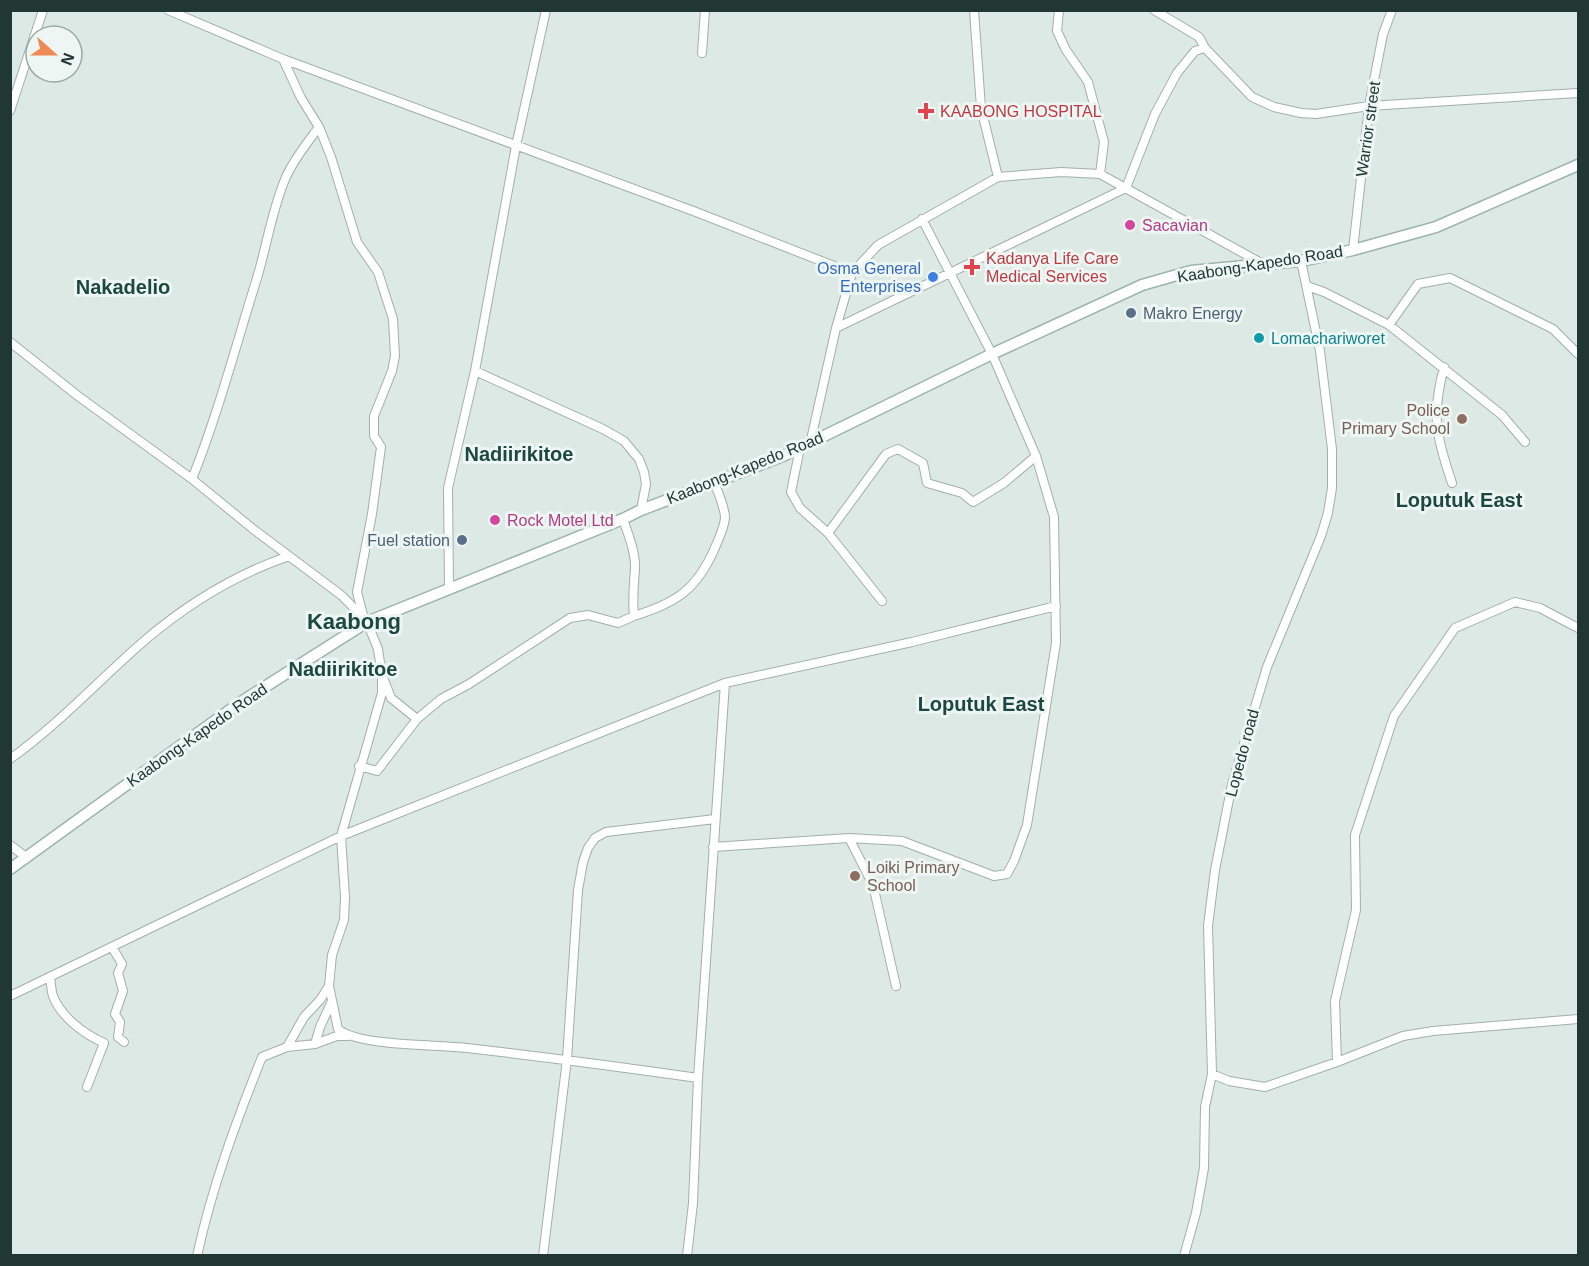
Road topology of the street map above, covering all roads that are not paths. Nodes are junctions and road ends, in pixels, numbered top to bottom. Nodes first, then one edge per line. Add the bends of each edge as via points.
1 (43, 10) edge
2 (168, 10) edge
3 (546, 10) edge
4 (705, 10) edge
5 (974, 10) edge
6 (1059, 10) edge
7 (1154, 10) edge
8 (1392, 10) edge
9 (1205, 48) junction
10 (702, 53) dead end
11 (283, 59) junction
12 (1578, 93) edge
13 (1369, 106) junction
14 (10, 111) edge
15 (319, 127) junction
16 (516, 146) junction
17 (1578, 165) edge
18 (1100, 174) junction
19 (998, 177) junction
20 (1126, 188) junction
21 (922, 219) junction
22 (1353, 250) junction
23 (1301, 261) junction
24 (1264, 265) junction
25 (950, 272) junction
26 (852, 273) junction
27 (1307, 286) junction
28 (1389, 325) junction
29 (836, 328) junction
30 (10, 342) edge
31 (992, 354) junction
32 (1578, 354) edge
33 (1444, 367) junction
34 (475, 371) junction
35 (1525, 442) dead end
36 (805, 446) junction
37 (1036, 456) junction
38 (192, 479) junction
39 (714, 482) junction
40 (1452, 483) dead end
41 (641, 510) junction
42 (623, 519) junction
43 (828, 533) junction
44 (289, 556) junction
45 (449, 590) junction
46 (882, 601) dead end
47 (1056, 606) junction
48 (634, 616) junction
49 (365, 619) junction
50 (1578, 628) edge
51 (382, 676) junction
52 (725, 683) junction
53 (417, 720) junction
54 (10, 759) edge
55 (359, 766) junction
56 (715, 819) junction
57 (341, 836) junction
58 (849, 838) junction
59 (10, 845) edge
60 (713, 847) junction
61 (26, 857) junction
62 (10, 869) edge
63 (112, 947) junction
64 (50, 977) junction
65 (329, 986) junction
66 (896, 986) dead end
67 (10, 996) edge
68 (332, 1001) junction
69 (1578, 1019) edge
70 (350, 1036) junction
71 (124, 1042) dead end
72 (315, 1044) junction
73 (287, 1047) junction
74 (567, 1059) junction
75 (1337, 1062) junction
76 (1212, 1074) junction
77 (698, 1078) junction
78 (87, 1087) dead end
79 (197, 1256) edge
80 (543, 1256) edge
81 (687, 1256) edge
82 (1184, 1256) edge

1 - 14 street
2 - 11 street
3 - 16 street
4 - 10 street
5 - 19 street via 981,108
6 - 18 street via 1057,31 1088,82 1104,142
7 - 9 street via 1199,37
8 - 13 street, Warrior street via 1383,34
9 - 13 street via 1252,97 1274,107 1316,114
9 - 20 street via 1196,51 1177,74 1155,114
11 - 15 street
11 - 16 street
12 - 13 street
13 - 22 street, Warrior street
15 - 38 street via 300,152 278,198 220,400
15 - 49 street via 357,242 378,272 395,339 392,371 374,416 374,436 381,447 357,592
16 - 26 street
16 - 34 street
17 - 22 main road, Kaabong-Kapedo Road via 1436,227
18 - 19 street via 1061,172
18 - 20 street
19 - 21 street
20 - 24 street
20 - 25 street
21 - 25 street
21 - 26 street via 878,245
22 - 23 main road, Kaabong-Kapedo Road
23 - 24 main road, Kaabong-Kapedo Road
23 - 27 street, Lopedo road
24 - 31 main road, Kaabong-Kapedo Road via 1191,272 1142,285
25 - 29 street
25 - 31 street
26 - 29 street
27 - 28 street
27 - 76 street, Lopedo road via 1331,439 1332,488 1321,536 1267,667 1230,795 1208,926
28 - 32 street via 1418,284 1450,278 1553,329
28 - 33 street
29 - 36 street
30 - 38 street
31 - 36 main road, Kaabong-Kapedo Road
31 - 37 street
33 - 35 street via 1503,415
33 - 40 street via 1437,395 1437,433
34 - 41 street via 624,441 644,472
34 - 45 street via 448,488
36 - 39 main road, Kaabong-Kapedo Road
36 - 43 street via 790,492 800,508
37 - 43 street via 973,502 962,493 927,483 923,464 897,449 886,454
37 - 47 street via 1054,517
38 - 44 street
39 - 41 main road, Kaabong-Kapedo Road
39 - 48 street via 725,518 704,572 682,596
41 - 42 main road, Kaabong-Kapedo Road
42 - 45 main road, Kaabong-Kapedo Road
42 - 48 street via 636,567
43 - 46 street
44 - 49 street via 341,595
44 - 54 street via 232,581 162,627
45 - 49 main road, Kaabong-Kapedo Road
47 - 52 street
47 - 58 street via 1056,643 1027,825 1006,874 994,876 902,841
48 - 53 street via 618,623 588,615 570,618 441,699
49 - 51 street via 378,649
49 - 61 main road, Kaabong-Kapedo Road via 241,702
50 - 75 street via 1540,608 1515,602 1455,628 1394,716 1355,835 1356,910 1335,1001
51 - 53 street via 391,698
51 - 55 street via 382,693
52 - 56 street
52 - 57 street
53 - 55 street via 377,771
55 - 57 street
56 - 60 street
56 - 74 street via 606,832 595,838 584,861 578,890
57 - 63 street
57 - 65 street via 344,920 332,956
58 - 60 street
58 - 66 street via 873,885
59 - 61 street
60 - 77 street
61 - 62 main road, Kaabong-Kapedo Road
63 - 64 street
63 - 71 street via 122,964 118,973 123,991 115,1014 120,1022 118,1036
64 - 67 street
64 - 78 street via 53,995 68,1019 104,1043
65 - 68 street
65 - 73 street via 304,1017
68 - 70 street via 338,1029
68 - 72 street
69 - 75 street via 1433,1030 1403,1036
70 - 72 street
70 - 74 street
72 - 73 street
73 - 79 street via 262,1057 207,1208
74 - 77 street
74 - 80 street
75 - 76 street via 1265,1087
76 - 82 street, Lopedo road via 1205,1107 1204,1168
77 - 81 street

